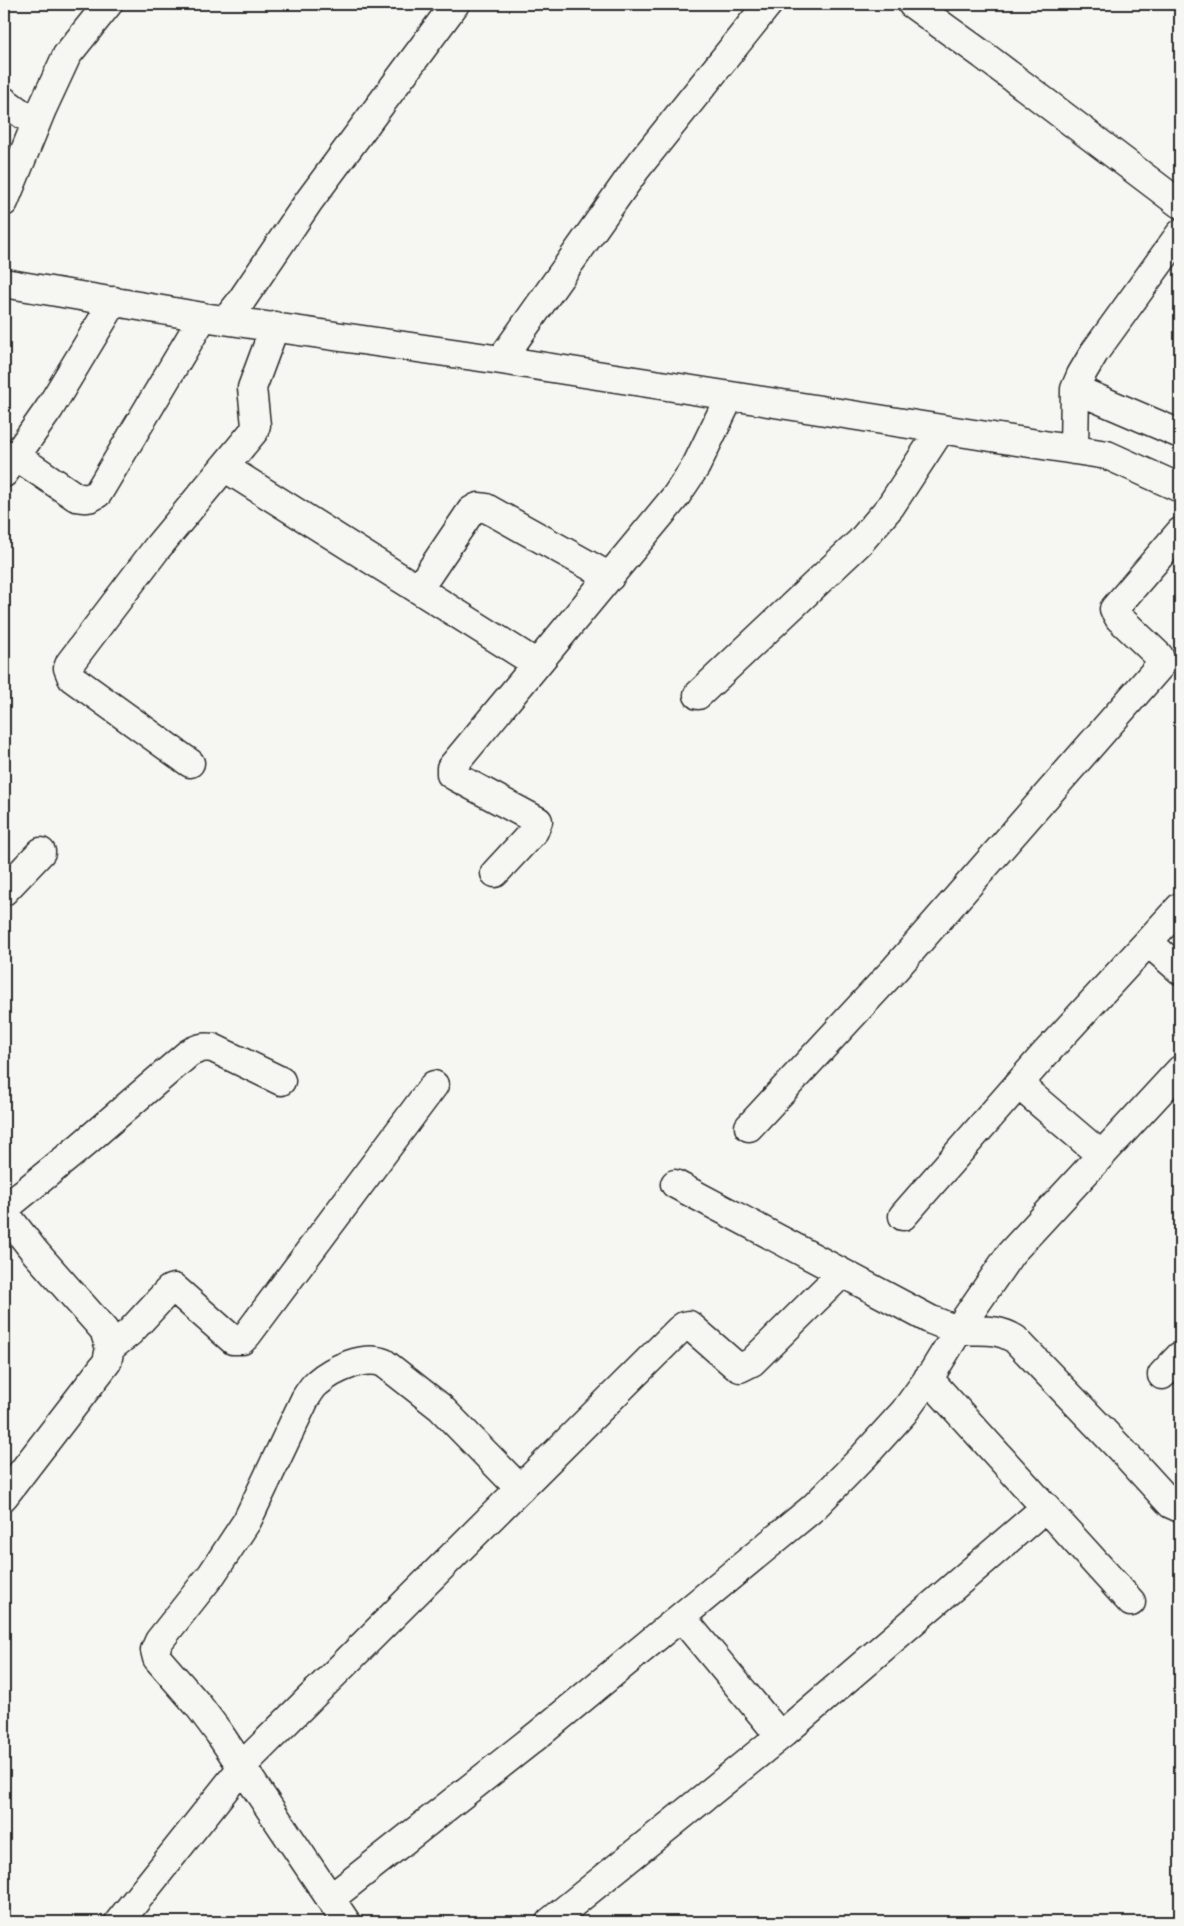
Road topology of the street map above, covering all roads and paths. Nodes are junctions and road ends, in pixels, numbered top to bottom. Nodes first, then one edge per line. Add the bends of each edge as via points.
1 (108, 4) edge
2 (455, 4) edge
3 (768, 4) edge
4 (912, 4) edge
5 (4, 101) edge
6 (36, 124) junction
7 (4, 202) edge
8 (1180, 204) edge
9 (1180, 234) edge
10 (4, 283) edge
11 (114, 301) junction
12 (229, 307) junction
13 (275, 326) junction
14 (506, 353) junction
15 (730, 396) junction
16 (1075, 421) junction
17 (941, 429) junction
18 (1180, 434) edge
19 (10, 465) edge
20 (224, 467) junction
21 (1180, 488) edge
22 (1180, 532) edge
23 (610, 577) junction
24 (419, 588) junction
25 (537, 664) junction
26 (698, 695) dead end
27 (190, 763) dead end
28 (41, 852) dead end
29 (495, 873) dead end
30 (4, 891) edge
31 (1180, 907) edge
32 (1148, 942) junction
33 (1180, 970) edge
34 (1180, 1070) edge
35 (281, 1081) dead end
36 (434, 1085) dead end
37 (1018, 1085) junction
38 (749, 1127) dead end
39 (1101, 1155) junction
40 (675, 1184) dead end
41 (4, 1211) edge
42 (903, 1216) dead end
43 (842, 1273) junction
44 (963, 1324) junction
45 (110, 1348) junction
46 (928, 1378) junction
47 (520, 1489) junction
48 (4, 1496) edge
49 (1046, 1507) junction
50 (1180, 1508) edge
51 (1131, 1602) dead end
52 (682, 1618) junction
53 (780, 1736) junction
54 (242, 1767) junction
55 (330, 1899) junction
56 (119, 1922) edge
57 (346, 1922) edge
58 (550, 1922) edge

1 - 6 street via 67,55
2 - 12 street
3 - 14 street via 636,169
4 - 8 street
5 - 6 street
6 - 7 street
9 - 16 street via 1081,374
10 - 11 street
11 - 12 street
11 - 19 street via 49,409
12 - 13 street
12 - 19 street via 93,497 76,497
13 - 14 street
13 - 20 street via 252,388 256,425
14 - 15 street
15 - 17 street
15 - 23 street via 696,466 676,496
16 - 17 street
16 - 18 street
16 - 21 street via 1107,455
17 - 26 street via 890,507 860,542
20 - 24 street
20 - 27 street via 157,548 68,668 72,678
22 - 38 street via 1114,609 1119,618 1159,656 1162,663 1159,668 895,969
23 - 24 street via 478,506 471,511
23 - 25 street
24 - 25 street
25 - 29 street via 451,768 452,774 461,781 538,821 534,830
28 - 30 street
31 - 32 street
32 - 33 street
32 - 37 street
34 - 39 street
35 - 41 street via 213,1048 197,1049
36 - 45 street via 247,1336 233,1340 174,1288
37 - 39 street
37 - 42 street
39 - 44 street via 1011,1252
40 - 43 street
41 - 45 street via 35,1252 104,1330
43 - 44 street via 906,1308
43 - 47 street via 752,1362 740,1368 695,1329 684,1326
44 - 46 street
44 - 50 street via 1005,1332 1015,1339 1170,1504
45 - 48 street via 107,1362
46 - 49 street
46 - 52 street via 904,1412 813,1508
47 - 54 street
47 - 54 street via 440,1407 384,1363 359,1361 322,1378 315,1385 305,1399 247,1521 155,1650 157,1658 198,1705
49 - 51 street
49 - 53 street
52 - 53 street
52 - 55 street
53 - 58 street
54 - 55 street
54 - 56 street
55 - 57 street

